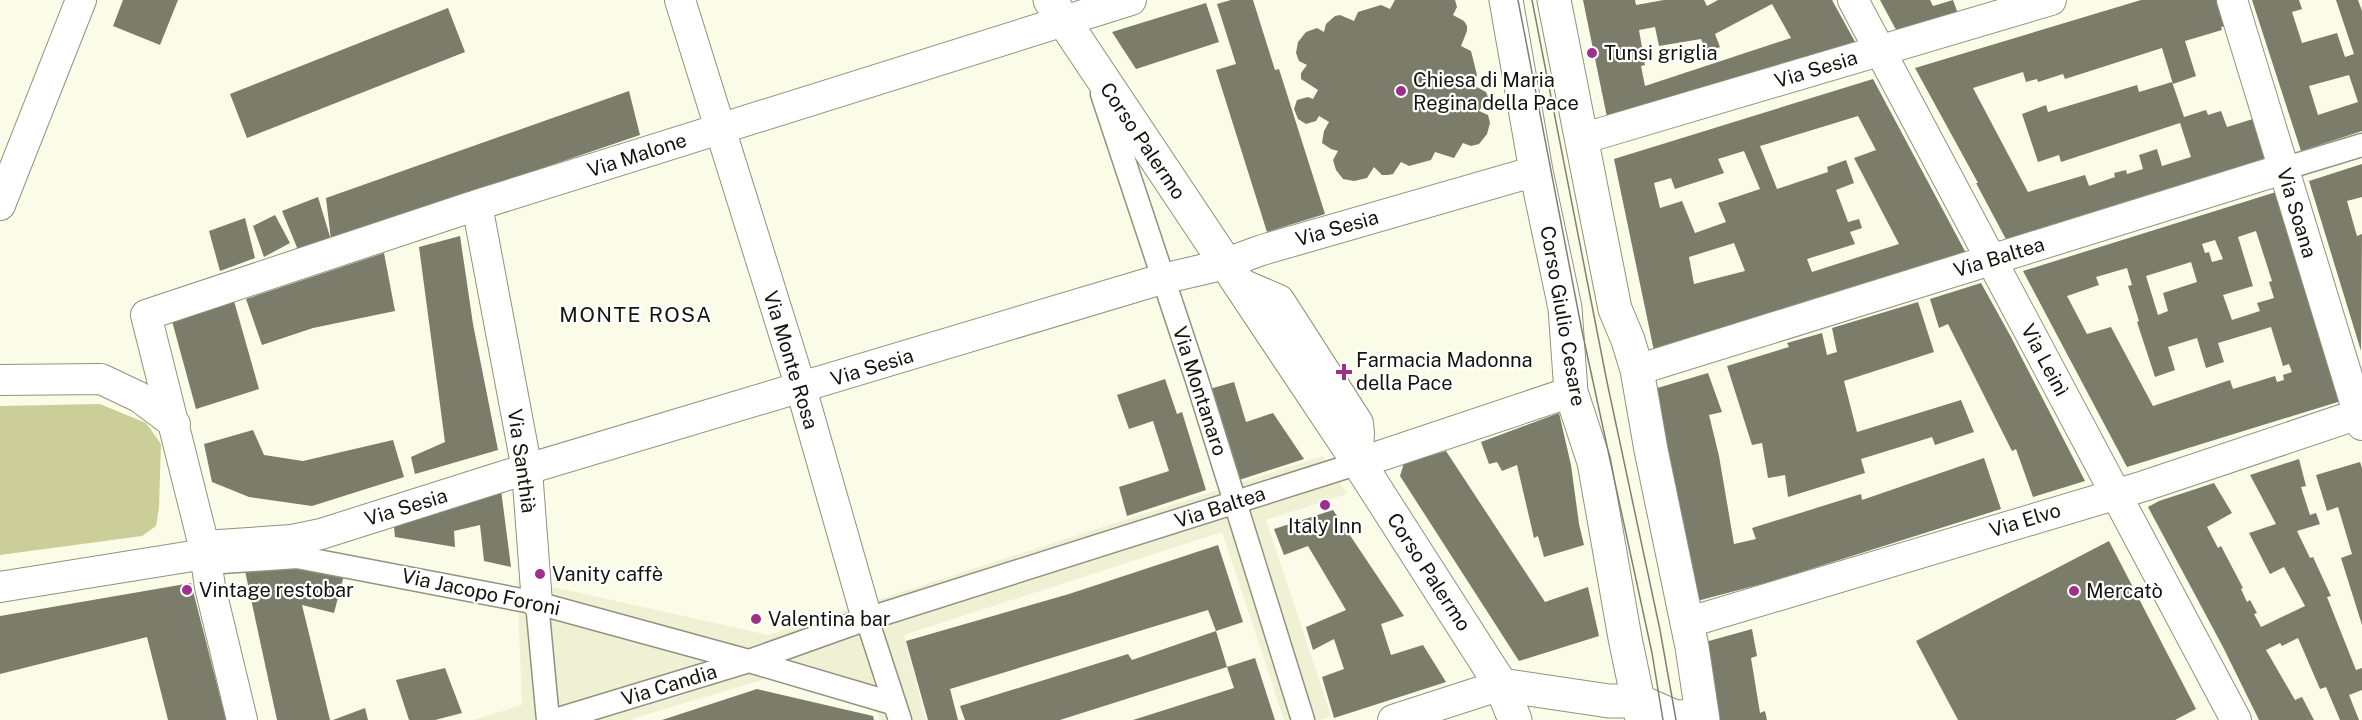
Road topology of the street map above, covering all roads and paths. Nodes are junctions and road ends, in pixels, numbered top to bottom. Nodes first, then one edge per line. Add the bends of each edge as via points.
1 (680, 0) edge
2 (1131, 0) edge
3 (1506, 0) edge
4 (1554, 0) edge
5 (1853, 0) edge
6 (2051, 0) edge
7 (2232, 0) edge
8 (77, 2) edge
9 (1058, 11) edge
10 (1974, 11) edge
11 (1881, 50) junction
12 (1092, 64) junction
13 (719, 129) junction
14 (1581, 139) junction
15 (2362, 145) edge
16 (2283, 169) junction
17 (1536, 171) junction
18 (0, 205) edge
19 (477, 205) junction
20 (1992, 259) junction
21 (1231, 273) junction
22 (1162, 279) junction
23 (1637, 370) junction
24 (0, 380) edge
25 (801, 388) junction
26 (1571, 392) junction
27 (2361, 418) edge
28 (175, 424) junction
29 (1358, 462) junction
30 (527, 470) junction
31 (2116, 494) junction
32 (1235, 501) junction
33 (205, 555) junction
34 (0, 587) edge
35 (537, 603) junction
36 (867, 619) junction
37 (1686, 623) junction
38 (749, 661) junction
39 (1501, 686) junction
40 (1641, 711) edge
41 (897, 712) edge
42 (1703, 718) edge
43 (242, 720) edge
44 (548, 720) edge
45 (555, 720) edge
46 (1303, 720) edge
47 (1393, 720) edge
48 (1515, 720) edge
49 (2236, 720) edge

1 - 13 street, Via Monte Rosa
2 - 9 street, Via Malone
3 - 17 main road, Corso Giulio Cesare
4 - 14 main road
5 - 11 street, Via Leinì
6 - 10 street, Via Sesia
7 - 16 street, Via Soana
8 - 18 street
9 - 12 main road, Corso Palermo
9 - 13 street, Via Malone
10 - 11 street, Via Sesia
11 - 14 street, Via Sesia
11 - 20 street, Via Leinì
12 - 21 main road, Corso Palermo
12 - 22 street, Via Montanaro
13 - 19 street, Via Malone
13 - 25 street, Via Monte Rosa
14 - 23 main road via 1615,309
15 - 16 street, Via Baltea
16 - 20 street, Via Baltea
16 - 27 street, Via Soana
17 - 21 street, Via Sesia via 1255,252
17 - 26 main road, Corso Giulio Cesare via 1565,308
19 - 28 street, Via Malone via 146,315
19 - 30 street, Via Santhià
20 - 23 street, Via Baltea
20 - 31 street, Via Leinì
21 - 22 street, Via Sesia
21 - 29 main road, Corso Palermo
22 - 25 street, Via Sesia
22 - 32 street, Via Montanaro
23 - 37 main road
24 - 28 street via 101,379 138,397
25 - 30 street, Via Sesia
25 - 36 street, Via Monte Rosa
26 - 29 street, Via Baltea
26 - 40 main road, Corso Giulio Cesare via 1594,462 1624,638
27 - 31 street, Via Elvo
28 - 33 street
29 - 32 street, Via Baltea
29 - 39 main road, Corso Palermo
30 - 33 street, Via Sesia via 321,534
30 - 35 street, Via Santhià
31 - 37 street, Via Elvo
31 - 49 street, Via Leinì
32 - 36 street, Via Baltea
32 - 46 street, Via Montanaro
33 - 34 street, Via Sesia
33 - 35 street, Via Jacopo Foroni via 297,556
33 - 43 street
35 - 38 street, Via Jacopo Foroni
35 - 44 street, Via Santhià
36 - 38 street, Via Baltea
36 - 41 street, Via Monte Rosa
37 - 42 main road
38 - 41 street, Via Jacopo Foroni
38 - 45 street, Via Candia
39 - 40 main road via 1609,700
39 - 47 street
39 - 48 main road, Corso Palermo
40 - 42 main road

